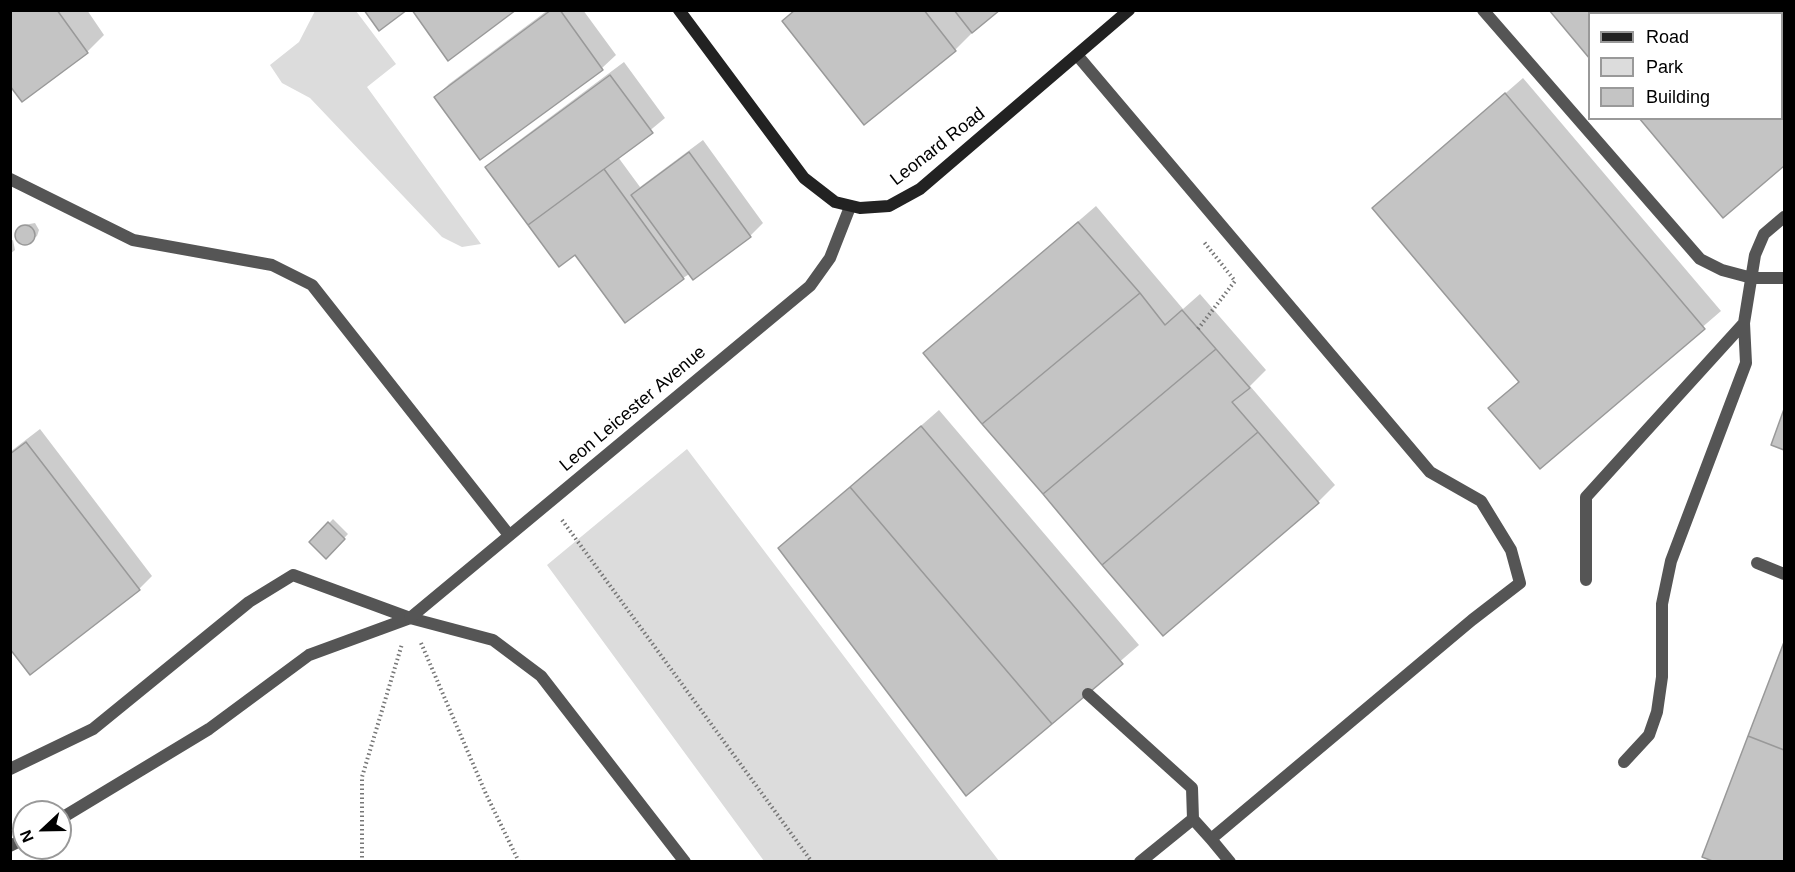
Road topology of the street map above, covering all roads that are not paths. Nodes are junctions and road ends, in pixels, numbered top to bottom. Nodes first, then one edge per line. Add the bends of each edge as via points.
1 (679, 10) edge
2 (1130, 10) edge
3 (1483, 10) edge
4 (1077, 55) junction
5 (10, 179) edge
6 (850, 207) junction
7 (1785, 217) edge
8 (1752, 278) junction
9 (1785, 278) edge
10 (1744, 323) junction
11 (509, 536) junction
12 (1757, 563) dead end
13 (1785, 574) edge
14 (1586, 580) dead end
15 (410, 618) junction
16 (1088, 694) dead end
17 (1624, 762) dead end
18 (10, 769) edge
19 (72, 812) edge
20 (1193, 819) junction
21 (1211, 839) junction
22 (685, 861) edge
23 (1140, 861) edge
24 (1230, 861) edge

1 - 6 street, Leonard Road via 804,178 825,196
2 - 4 street, Leonard Road
3 - 8 street via 1700,259
4 - 6 street, Leonard Road via 920,189 889,206
4 - 21 street via 1430,472 1481,501 1511,550 1520,583
5 - 11 street via 133,240 273,265 312,285
6 - 11 street, Leon Leicester Avenue via 830,258 810,286
7 - 8 street via 1764,234 1755,255
8 - 9 street
8 - 10 street
10 - 14 street via 1586,497
10 - 17 street via 1746,363 1671,561 1662,604 1662,677 1657,712 1649,735
11 - 15 street, Leon Leicester Avenue
12 - 13 street
15 - 18 street via 293,575 249,602 93,729
15 - 19 street, Leon Leicester Avenue via 309,655 209,729
15 - 22 street via 493,640 541,676
16 - 20 street via 1192,788
20 - 21 street
20 - 23 street
21 - 24 street

